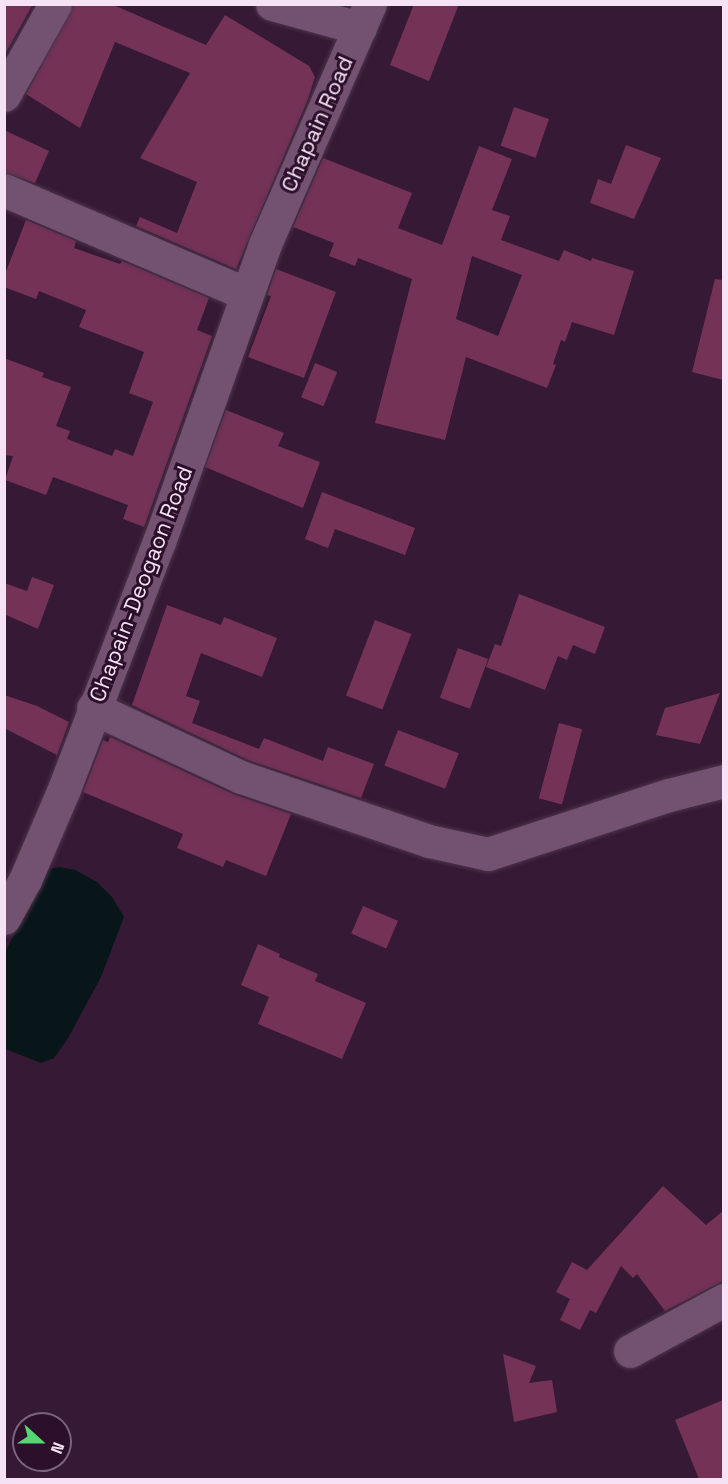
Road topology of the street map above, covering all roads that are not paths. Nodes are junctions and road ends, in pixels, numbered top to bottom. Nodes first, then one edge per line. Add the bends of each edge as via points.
1 (55, 4) edge
2 (272, 4) edge
3 (365, 16) edge
4 (4, 95) edge
5 (4, 190) edge
6 (265, 244) joint
7 (247, 294) junction
8 (93, 708) junction
9 (723, 781) edge
10 (4, 918) edge
11 (723, 1300) edge
12 (630, 1351) dead end

1 - 4 street
2 - 3 street
3 - 6 street, Chapain Road
5 - 7 street
6 - 7 street, Chapain-Deogaon Road
7 - 8 street, Chapain-Deogaon Road via 159,542
8 - 9 street via 241,777 429,841 488,854
8 - 10 street, Chapain-Deogaon Road via 51,819
11 - 12 street

